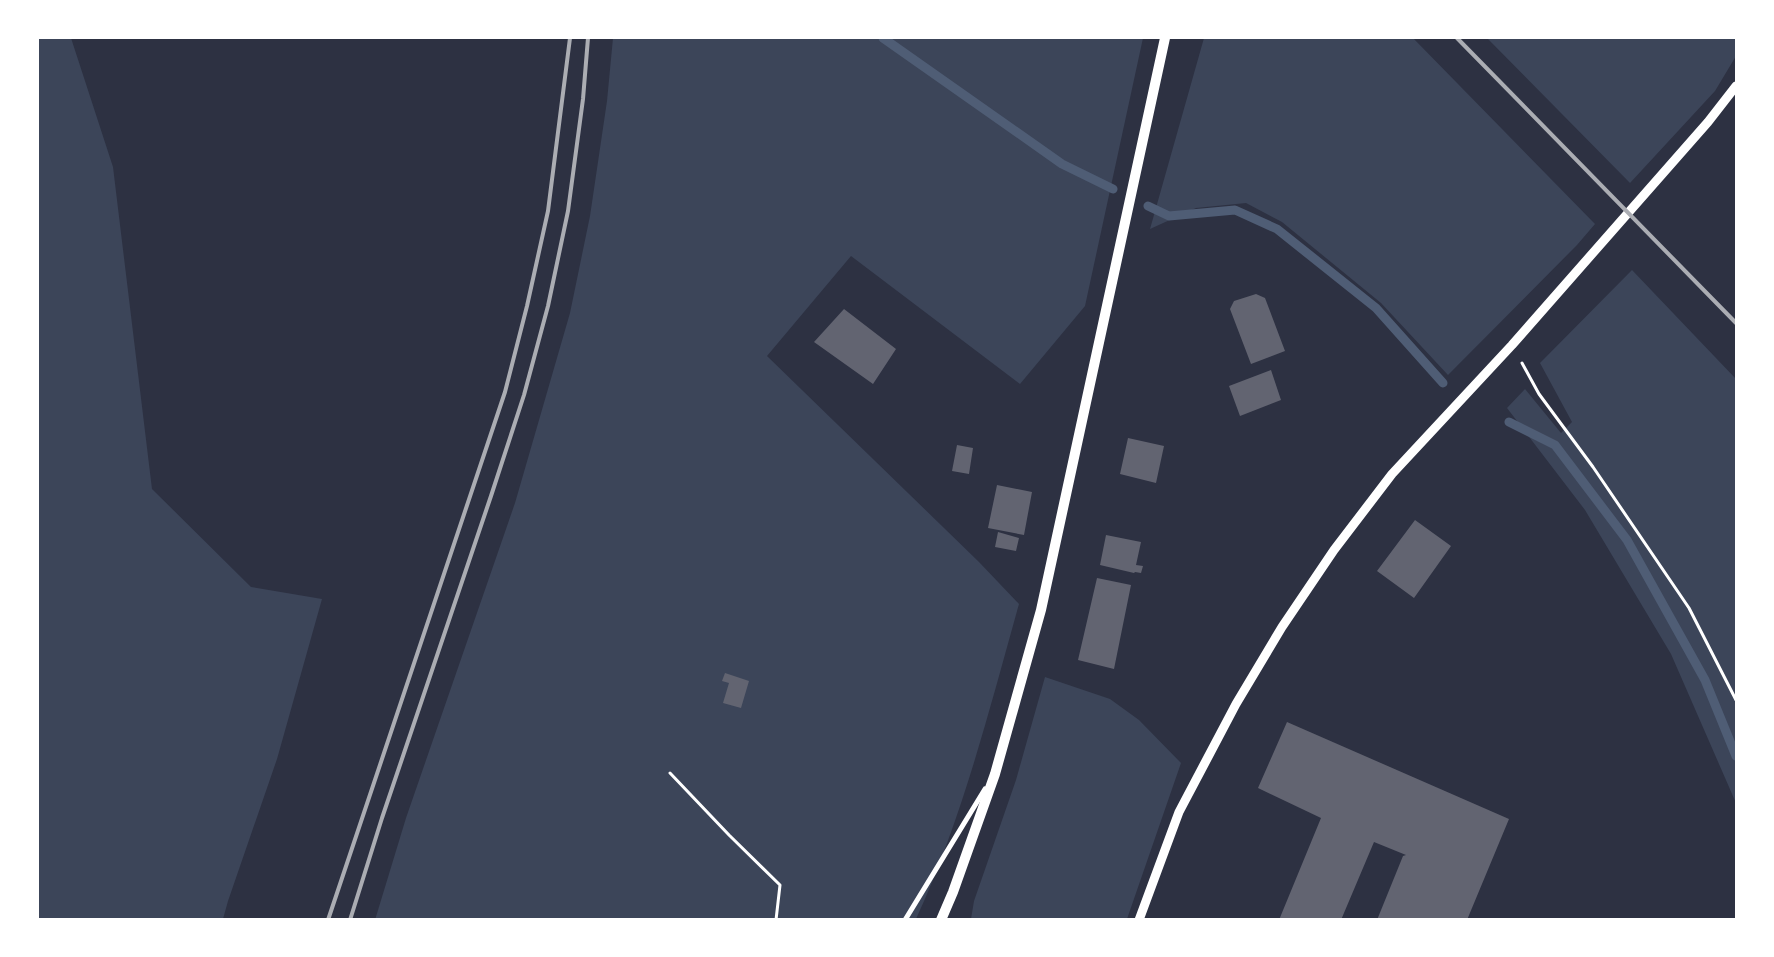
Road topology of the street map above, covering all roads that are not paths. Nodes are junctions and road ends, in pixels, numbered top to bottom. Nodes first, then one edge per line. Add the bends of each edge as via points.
1 (1166, 38) edge
2 (1736, 86) edge
3 (995, 774) junction
4 (905, 920) edge
5 (940, 920) edge
6 (1139, 920) edge

1 - 3 main road via 1041,610
2 - 6 street via 1512,345 1392,474 1334,550 1236,704 1179,812
3 - 4 street
3 - 5 main road

